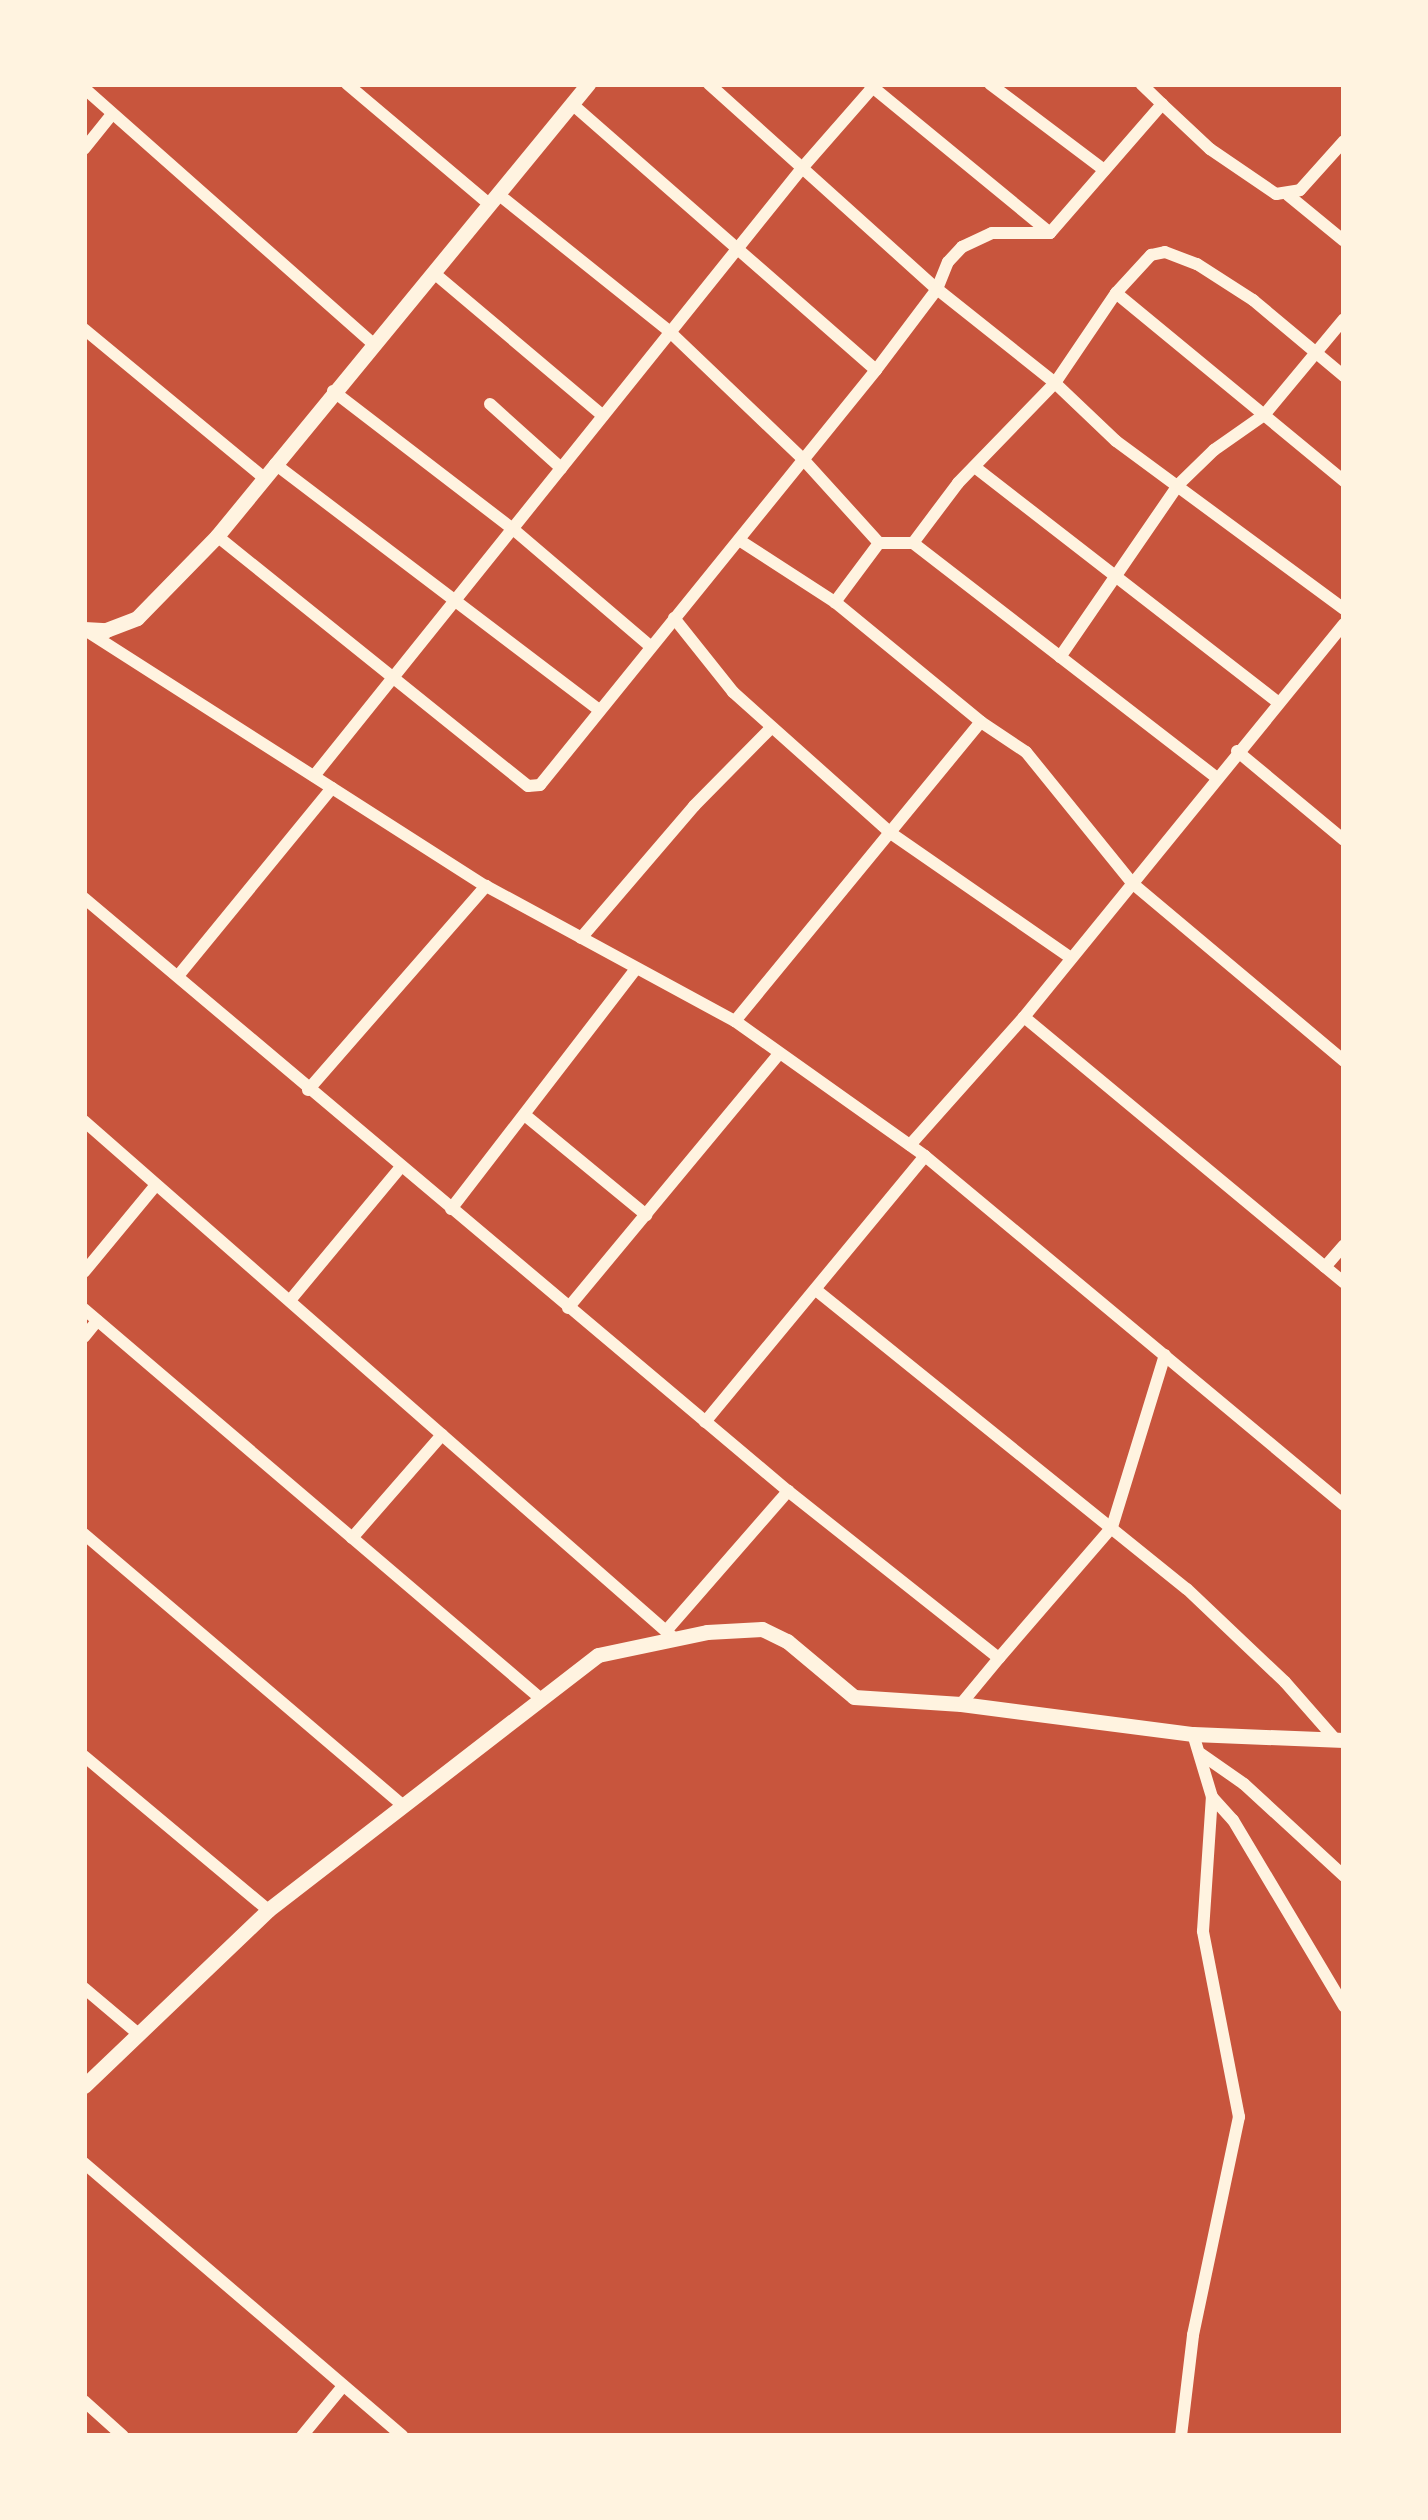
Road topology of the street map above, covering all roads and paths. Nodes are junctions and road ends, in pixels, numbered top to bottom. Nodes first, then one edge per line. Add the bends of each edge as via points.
1 (346, 84) edge
2 (588, 84) edge
3 (709, 84) edge
4 (990, 84) edge
5 (1141, 84) edge
6 (871, 86) edge
7 (84, 88) edge
8 (572, 104) junction
9 (1162, 104) junction
10 (112, 114) junction
11 (1344, 141) edge
12 (84, 149) edge
13 (803, 167) junction
14 (1104, 170) junction
15 (1288, 195) junction
16 (494, 200) junction
17 (1050, 233) junction
18 (1344, 241) edge
19 (737, 249) junction
20 (434, 273) junction
21 (937, 289) junction
22 (1116, 292) junction
23 (1344, 320) edge
24 (84, 329) edge
25 (670, 332) junction
26 (373, 344) junction
27 (1316, 351) junction
28 (876, 370) junction
29 (1344, 376) edge
30 (1055, 382) junction
31 (333, 391) junction
32 (490, 404) dead end
33 (1264, 415) junction
34 (603, 416) junction
35 (802, 458) junction
36 (561, 468) junction
37 (976, 468) junction
38 (270, 471) junction
39 (1344, 481) edge
40 (1179, 484) junction
41 (513, 529) junction
42 (217, 536) junction
43 (739, 540) junction
44 (879, 543) junction
45 (913, 544) junction
46 (1113, 579) junction
47 (455, 601) junction
48 (836, 602) junction
49 (1344, 609) edge
50 (674, 619) junction
51 (1344, 624) edge
52 (84, 629) edge
53 (650, 646) junction
54 (1060, 657) junction
55 (391, 680) junction
56 (1278, 702) junction
57 (598, 710) junction
58 (981, 722) junction
59 (772, 728) junction
60 (1237, 751) junction
61 (314, 776) junction
62 (1216, 777) junction
63 (332, 788) junction
64 (892, 834) junction
65 (1344, 840) edge
66 (1132, 884) junction
67 (486, 886) junction
68 (84, 898) edge
69 (581, 938) junction
70 (1071, 958) junction
71 (636, 969) junction
72 (178, 976) junction
73 (1024, 1017) junction
74 (735, 1021) junction
75 (779, 1054) junction
76 (1344, 1061) edge
77 (308, 1090) junction
78 (526, 1116) junction
79 (84, 1121) edge
80 (910, 1145) junction
81 (925, 1156) junction
82 (400, 1168) junction
83 (156, 1185) junction
84 (452, 1208) junction
85 (646, 1215) junction
86 (1344, 1245) edge
87 (1325, 1267) junction
88 (84, 1272) edge
89 (1344, 1282) edge
90 (816, 1290) junction
91 (292, 1298) junction
92 (568, 1308) junction
93 (84, 1309) edge
94 (98, 1321) junction
95 (84, 1337) edge
96 (1165, 1355) junction
97 (705, 1422) junction
98 (442, 1435) junction
99 (788, 1491) junction
100 (1344, 1505) edge
101 (1112, 1527) junction
102 (84, 1534) edge
103 (352, 1538) junction
104 (671, 1635) junction
105 (999, 1658) junction
106 (540, 1698) junction
107 (961, 1704) junction
108 (1193, 1734) junction
109 (1339, 1740) edge
110 (1200, 1753) junction
111 (84, 1756) edge
112 (1212, 1797) junction
113 (400, 1803) junction
114 (1344, 1876) edge
115 (268, 1910) junction
116 (84, 1988) edge
117 (1344, 2006) edge
118 (136, 2032) junction
119 (84, 2086) edge
120 (84, 2163) edge
121 (343, 2386) junction
122 (84, 2401) edge
123 (124, 2436) edge
124 (302, 2436) edge
125 (402, 2436) edge
126 (1180, 2436) edge

1 - 16 street
2 - 8 street
3 - 13 street
4 - 14 street
5 - 9 street
6 - 13 street
6 - 17 street
7 - 10 street
8 - 16 street
8 - 19 street
9 - 14 street
9 - 15 street via 1210,149
10 - 12 street
10 - 26 street
11 - 15 street
13 - 19 street
13 - 21 street
14 - 17 street
15 - 18 street
16 - 20 street
16 - 25 street
17 - 21 street via 979,238 948,262
19 - 25 street
19 - 28 street
20 - 26 street
20 - 34 street
21 - 28 street
21 - 30 street
22 - 27 street via 1151,255 1181,256
22 - 30 street
22 - 33 street
23 - 27 street
24 - 38 street
25 - 34 street
25 - 35 street
26 - 31 street
27 - 29 street
27 - 33 street
28 - 35 street
30 - 37 street
30 - 40 street via 1116,441
31 - 38 street
31 - 41 street
32 - 36 street
33 - 39 street
33 - 40 street
34 - 36 street
35 - 43 street
35 - 44 street
36 - 41 street
37 - 45 street
37 - 46 street
38 - 42 street
38 - 47 street
40 - 46 street
40 - 49 street
41 - 47 street
41 - 53 street
42 - 52 street via 137,618
42 - 55 street
43 - 48 street
43 - 50 street
44 - 45 street
44 - 48 street
45 - 54 street
46 - 54 street
46 - 56 street
47 - 55 street
47 - 57 street
48 - 58 street
50 - 53 street
50 - 59 street
51 - 56 street
52 - 61 street
53 - 57 street
54 - 62 street
55 - 57 street via 528,786 540,784
55 - 61 street
56 - 60 street
58 - 64 street
58 - 66 street via 1042,766
59 - 64 street
59 - 69 street
60 - 62 street
60 - 65 street
61 - 63 street
62 - 66 street
63 - 67 street
63 - 72 street
64 - 70 street
64 - 74 street
66 - 70 street
66 - 76 street
67 - 69 street
67 - 77 street
68 - 72 street
69 - 71 street
70 - 73 street
71 - 74 street
71 - 78 street
72 - 77 street
73 - 80 street
73 - 87 street
74 - 75 street
75 - 80 street
75 - 85 street
77 - 82 street
78 - 84 street
78 - 85 street
79 - 83 street
80 - 81 street
81 - 90 street
81 - 96 street
82 - 84 street
82 - 91 street
83 - 88 street
83 - 91 street
84 - 92 street
85 - 92 street
86 - 87 street
87 - 89 street
90 - 97 street
90 - 101 street
91 - 98 street
92 - 97 street
93 - 94 street
94 - 95 street
94 - 103 street
96 - 100 street
96 - 101 street
97 - 99 street
98 - 103 street
98 - 104 street
99 - 104 street
99 - 105 street
101 - 105 street
101 - 109 street via 1237,1634
102 - 113 street
103 - 106 street
104 - 106 street via 598,1654
104 - 107 street via 762,1629 854,1697
105 - 107 street
106 - 113 street
107 - 108 street
108 - 109 street
108 - 110 street
110 - 112 street
110 - 114 street
111 - 115 street
112 - 117 street
112 - 126 street via 1203,1931 1239,2117
113 - 115 street
115 - 118 street
116 - 118 street
118 - 119 street
120 - 121 street
121 - 124 street
121 - 125 street
122 - 123 street

